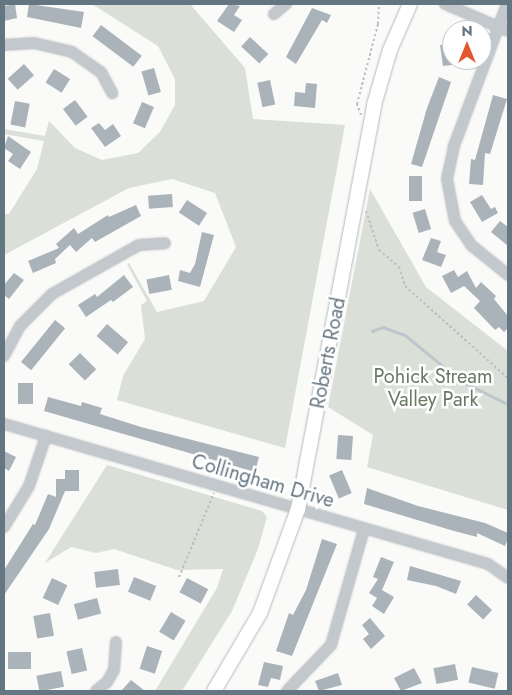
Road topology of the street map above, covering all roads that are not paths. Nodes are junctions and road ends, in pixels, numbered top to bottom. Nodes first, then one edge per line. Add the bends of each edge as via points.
1 (286, 4) edge
2 (410, 4) edge
3 (445, 4) edge
4 (507, 4) edge
5 (274, 14) dead end
6 (496, 28) junction
7 (508, 31) edge
8 (4, 45) edge
9 (112, 93) dead end
10 (164, 243) dead end
11 (508, 274) edge
12 (4, 356) edge
13 (4, 424) edge
14 (46, 436) junction
15 (298, 509) junction
16 (4, 527) edge
17 (364, 529) junction
18 (508, 578) edge
19 (116, 642) dead end
20 (96, 691) edge
21 (214, 691) edge
22 (286, 691) edge

1 - 5 street
2 - 15 main road, Roberts Road via 381,76
3 - 6 street
4 - 6 street
6 - 7 street
6 - 11 street via 454,146 447,180 455,221 471,245
8 - 9 street via 34,43 72,52 100,72
10 - 12 street via 139,245 52,294 20,326
13 - 14 street, Collingham Drive
14 - 15 street, Collingham Drive
14 - 16 street via 29,486
15 - 17 street, Collingham Drive
15 - 21 main road, Roberts Road via 260,613
17 - 18 street, Collingham Drive via 488,564
17 - 22 street via 331,645
19 - 20 street via 114,670

